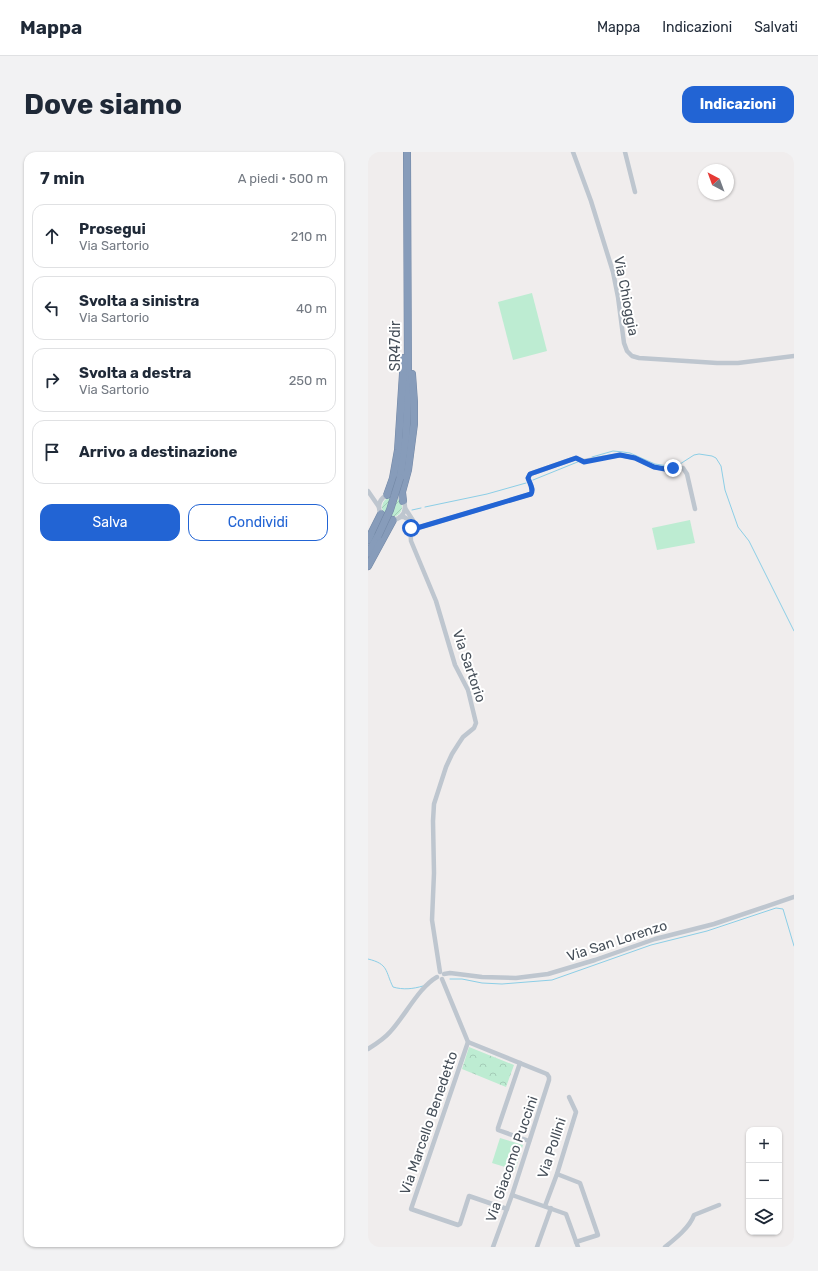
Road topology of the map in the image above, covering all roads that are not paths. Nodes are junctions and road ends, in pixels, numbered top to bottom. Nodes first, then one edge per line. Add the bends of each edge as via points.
1 (407, 152) edge
2 (573, 152) edge
3 (624, 152) edge
4 (635, 192) dead end
5 (407, 326) junction
6 (794, 356) edge
7 (369, 493) edge
8 (386, 495) junction
9 (404, 504) junction
10 (695, 509) dead end
11 (380, 510) junction
12 (396, 518) junction
13 (413, 528) junction
14 (368, 540) edge
15 (368, 553) edge
16 (368, 566) edge
17 (794, 897) edge
18 (440, 976) junction
19 (468, 1042) junction
20 (368, 1049) edge
21 (520, 1063) junction
22 (569, 1097) dead end
23 (529, 1141) junction
24 (556, 1174) junction
25 (512, 1195) junction
26 (719, 1205) dead end
27 (544, 1206) junction
28 (551, 1208) junction
29 (507, 1209) junction
30 (576, 1242) junction
31 (493, 1247) edge
32 (537, 1247) edge
33 (578, 1247) edge
34 (665, 1247) edge

1 - 5 highway, SR47dir / SR47dir
2 - 6 street, Via Chioggia via 613,272 624,344 632,356 738,363
3 - 4 street
5 - 8 highway via 398,450 393,478
5 - 9 highway via 414,414 410,456 402,492
5 - 15 highway, SR47dir / SR47dir, bridge via 406,436 400,478 390,510
7 - 8 street
7 - 11 street
8 - 9 street via 398,495
8 - 11 street via 380,501
9 - 12 street via 403,512
9 - 13 street via 414,522
10 - 13 street via 687,474 683,468 660,469 635,458 620,455 584,462 576,458 530,474 528,478 531,494
11 - 12 street via 386,518
11 - 14 highway
12 - 13 street via 404,517
12 - 16 highway
13 - 18 street, Via Sartorio via 414,548 436,601 455,665 468,690 476,723 452,754 434,804 432,920
17 - 18 street, Via San Lorenzo via 548,974 516,978 482,978 450,973
18 - 19 street
18 - 20 street via 427,984 390,1032
19 - 21 street
19 - 29 street, Via Marcello Benedetto via 411,1209 458,1225 469,1196
21 - 23 street, Via Giacomo Puccini via 547,1074 550,1080
21 - 23 street via 498,1130
22 - 24 street, Via Pollini via 576,1112
23 - 25 street, Via Giacomo Puccini
24 - 27 street, Via Pollini
24 - 30 street via 580,1182 598,1234
25 - 27 street
25 - 29 street, Via Giacomo Puccini
26 - 34 street via 694,1215
27 - 28 street
28 - 30 street via 566,1214
28 - 32 street
29 - 31 street, Via Giacomo Puccini
30 - 33 street

